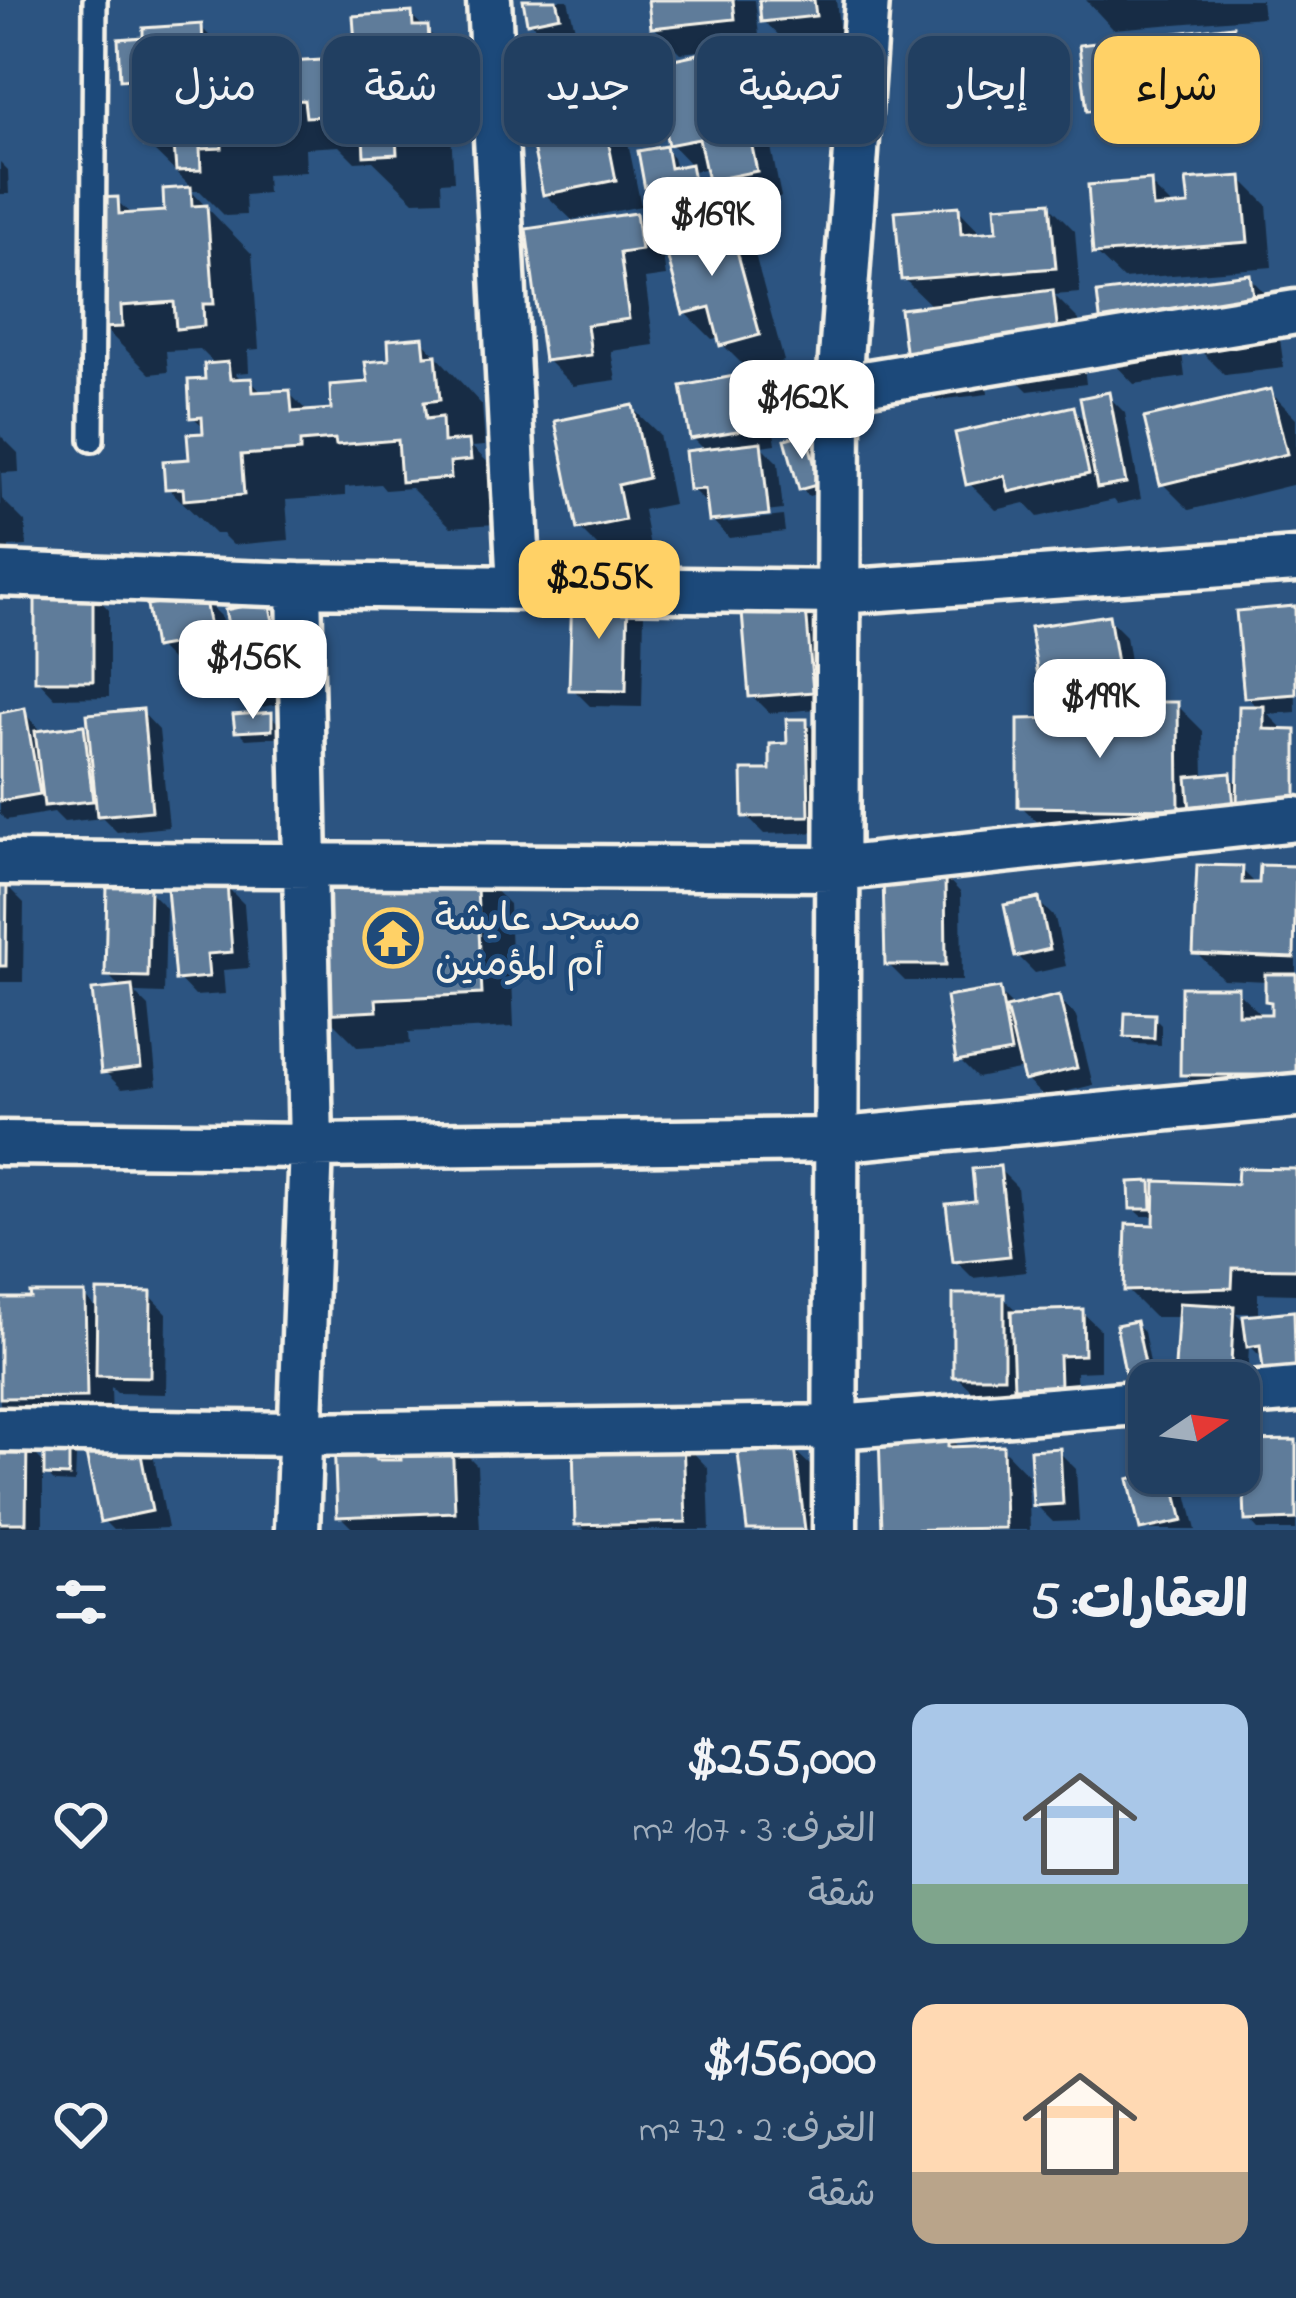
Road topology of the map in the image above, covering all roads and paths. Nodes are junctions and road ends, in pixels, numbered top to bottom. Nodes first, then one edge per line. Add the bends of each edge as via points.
1 (95, 0) edge
2 (489, 0) edge
3 (867, 0) edge
4 (1296, 312) edge
5 (839, 387) junction
6 (92, 440) dead end
7 (1296, 560) edge
8 (0, 574) edge
9 (299, 585) junction
10 (519, 587) junction
11 (838, 592) junction
12 (1296, 818) edge
13 (0, 863) edge
14 (308, 865) junction
15 (836, 869) junction
16 (1296, 1096) edge
17 (833, 1140) junction
18 (0, 1143) edge
19 (311, 1146) junction
20 (1296, 1390) edge
21 (1260, 1393) edge
22 (1128, 1404) edge
23 (837, 1427) junction
24 (0, 1430) edge
25 (300, 1434) junction
26 (297, 1530) edge
27 (835, 1530) edge

1 - 6 lane
2 - 10 street
3 - 5 street
4 - 5 street
5 - 11 street
7 - 11 street
8 - 9 street
9 - 10 street
9 - 14 street
10 - 11 street
11 - 15 street
12 - 15 street
13 - 14 street
14 - 15 street
14 - 19 street
15 - 17 street
16 - 17 street
17 - 19 street
17 - 23 street
18 - 19 street
19 - 25 street
20 - 21 street
22 - 23 street
23 - 25 street
23 - 27 street
24 - 25 street
25 - 26 street

